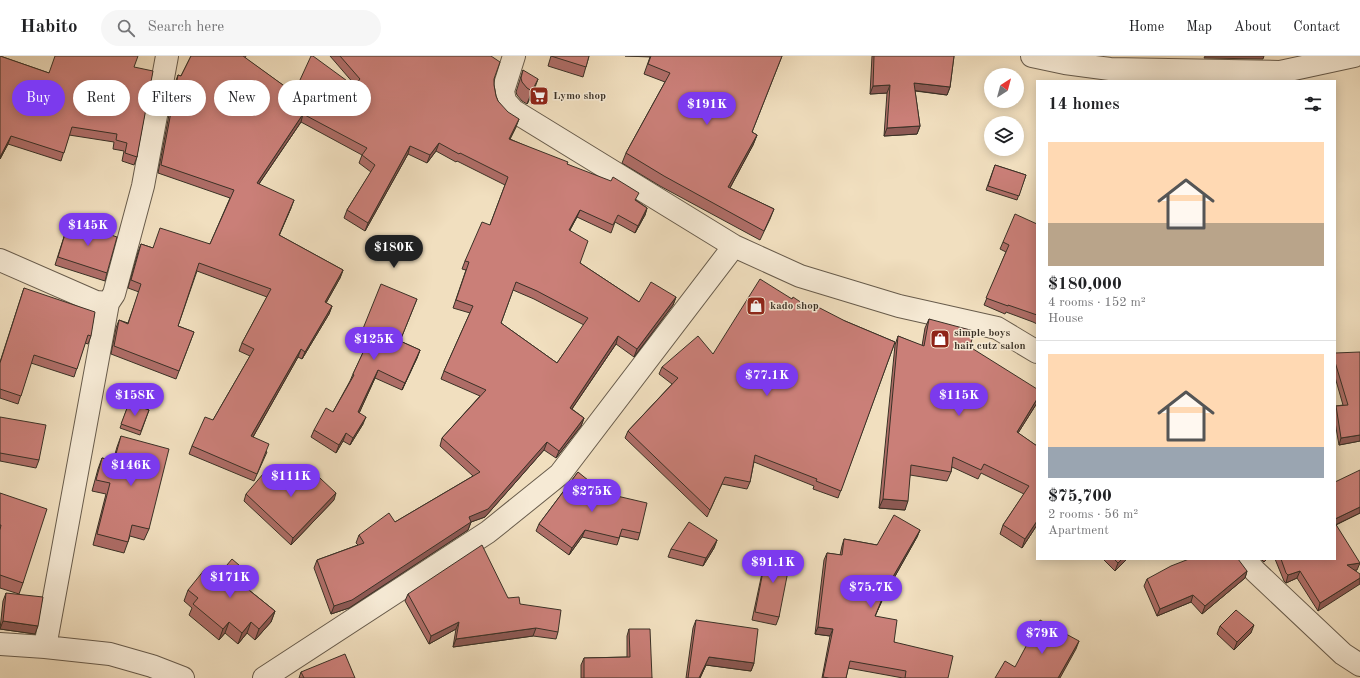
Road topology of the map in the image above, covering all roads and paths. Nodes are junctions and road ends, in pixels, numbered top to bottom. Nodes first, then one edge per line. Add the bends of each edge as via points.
1 (167, 56) edge
2 (514, 56) edge
3 (1032, 56) edge
4 (1354, 56) edge
5 (734, 246) junction
6 (0, 260) edge
7 (108, 303) junction
8 (1036, 351) edge
9 (1246, 560) edge
10 (0, 644) edge
11 (45, 647) junction
12 (1360, 665) edge
13 (183, 678) edge
14 (264, 678) edge

1 - 7 street via 143,186 114,294
2 - 5 street via 503,91 505,101 514,111
3 - 4 street via 1110,69 1280,72
5 - 8 street via 800,276 899,306 997,328
5 - 14 street via 560,474 488,532
6 - 7 street via 96,302
7 - 11 street
9 - 12 street via 1343,654
10 - 11 street
11 - 13 street via 110,654

